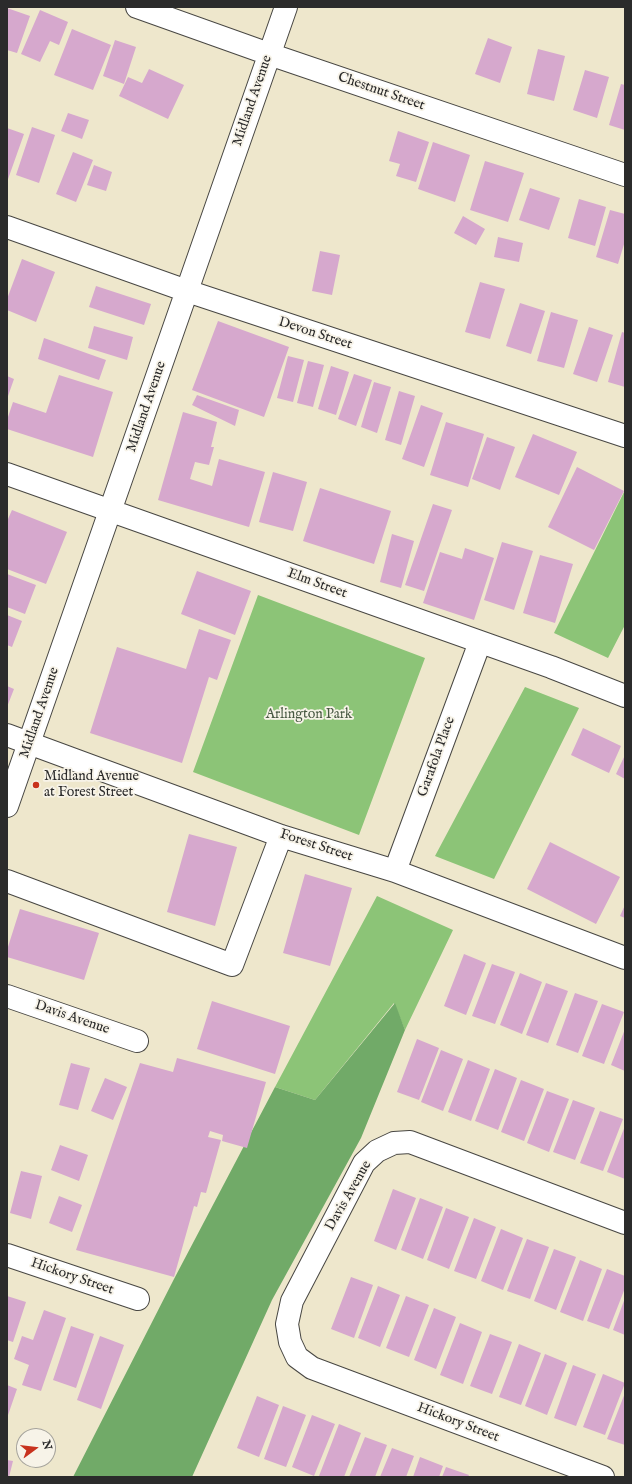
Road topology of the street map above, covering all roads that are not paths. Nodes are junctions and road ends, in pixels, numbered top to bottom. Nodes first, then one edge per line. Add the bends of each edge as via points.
1 (137, 7) edge
2 (286, 7) edge
3 (269, 54) junction
4 (625, 175) edge
5 (7, 226) edge
6 (187, 291) junction
7 (625, 436) edge
8 (7, 474) edge
9 (111, 511) junction
10 (480, 642) junction
11 (625, 696) edge
12 (7, 735) edge
13 (30, 743) junction
14 (7, 806) edge
15 (281, 836) junction
16 (395, 871) junction
17 (7, 881) edge
18 (625, 958) edge
19 (7, 996) edge
20 (138, 1041) dead end
21 (625, 1223) edge
22 (7, 1255) edge
23 (138, 1299) dead end
24 (312, 1368) joint
25 (603, 1477) edge

1 - 3 street, Chestnut Street
2 - 3 street, Midland Avenue
3 - 4 street, Chestnut Street
3 - 6 street, Midland Avenue
5 - 6 street, Devon Street
6 - 7 street, Devon Street
6 - 9 street, Midland Avenue
8 - 9 street, Elm Street
9 - 10 street, Elm Street
9 - 13 street, Midland Avenue
10 - 11 street, Elm Street
10 - 16 street, Garafola Place
12 - 13 street, Forest Street
13 - 14 street, Midland Avenue
13 - 15 street, Forest Street
15 - 16 street, Forest Street
15 - 17 street via 232,965
16 - 18 street, Forest Street
19 - 20 street, Davis Avenue
21 - 24 street, Davis Avenue via 410,1142 394,1143 377,1151 364,1163 292,1301 287,1324 290,1342 297,1357
22 - 23 street, Hickory Street
24 - 25 street, Hickory Street

